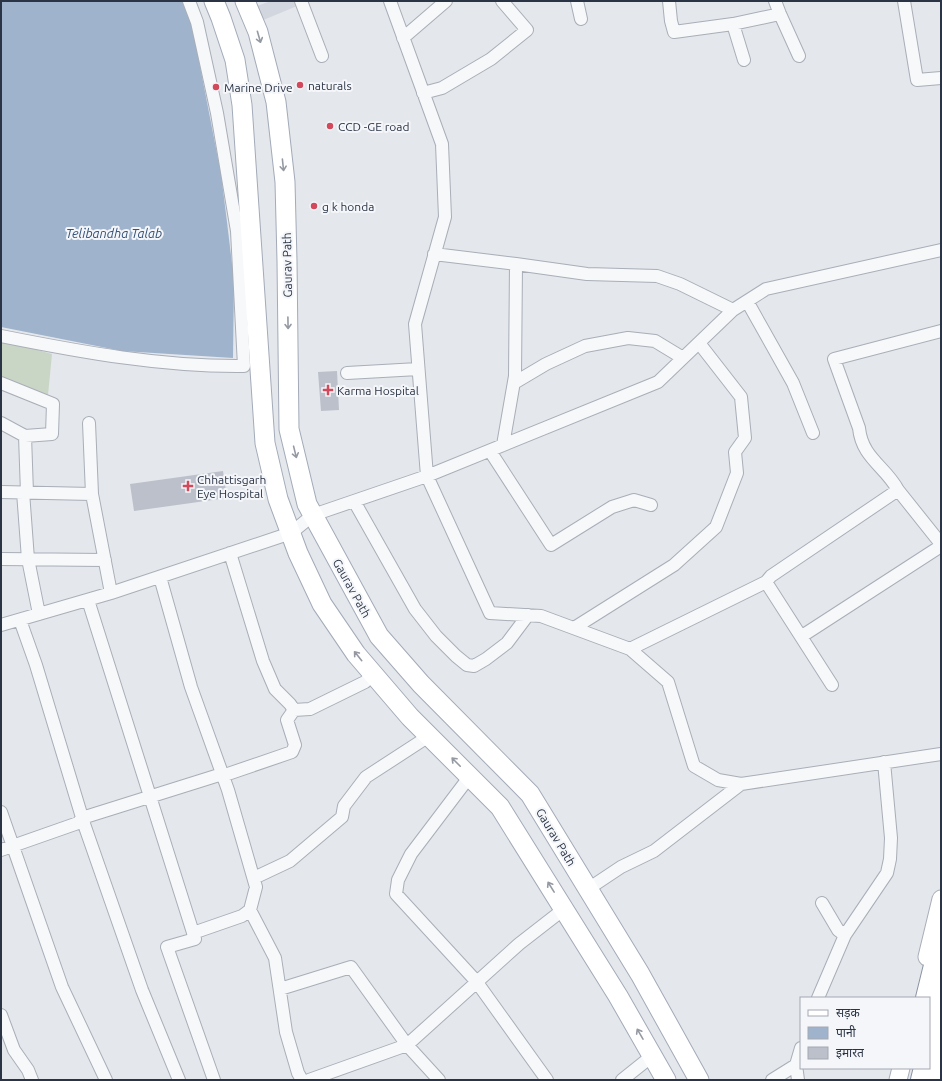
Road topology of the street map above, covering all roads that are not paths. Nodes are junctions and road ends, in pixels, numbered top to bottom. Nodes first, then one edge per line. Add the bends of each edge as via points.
1 (189, 1) edge
2 (214, 1) edge
3 (245, 1) edge
4 (301, 1) edge
5 (390, 1) edge
6 (446, 1) edge
7 (502, 1) edge
8 (577, 1) edge
9 (669, 1) edge
10 (776, 1) edge
11 (904, 1) edge
12 (780, 14) junction
13 (581, 18) dead end
14 (733, 24) junction
15 (403, 38) junction
16 (322, 56) dead end
17 (798, 56) dead end
18 (744, 60) dead end
19 (941, 78) edge
20 (423, 93) junction
21 (941, 250) edge
22 (434, 254) junction
23 (516, 264) junction
24 (747, 301) junction
25 (733, 310) junction
26 (941, 331) edge
27 (1, 336) edge
28 (699, 343) junction
29 (683, 358) junction
30 (418, 369) junction
31 (347, 373) dead end
32 (1, 383) edge
33 (514, 383) junction
34 (1, 423) edge
35 (89, 423) dead end
36 (813, 433) dead end
37 (25, 436) junction
38 (503, 446) junction
39 (490, 451) junction
40 (427, 476) junction
41 (898, 490) junction
42 (1, 492) edge
43 (25, 493) junction
44 (92, 494) junction
45 (354, 501) junction
46 (651, 505) dead end
47 (313, 515) junction
48 (291, 533) junction
49 (941, 545) edge
50 (230, 553) junction
51 (1, 559) edge
52 (28, 559) junction
53 (105, 560) junction
54 (160, 577) junction
55 (766, 582) junction
56 (111, 594) junction
57 (88, 600) junction
58 (39, 614) junction
59 (528, 615) junction
60 (20, 620) junction
61 (1, 625) edge
62 (574, 628) junction
63 (802, 636) junction
64 (630, 649) junction
65 (373, 673) junction
66 (832, 685) dead end
67 (294, 710) junction
68 (429, 736) junction
69 (941, 754) edge
70 (884, 762) junction
71 (222, 776) junction
72 (470, 776) junction
73 (741, 784) junction
74 (150, 797) junction
75 (1, 812) edge
76 (82, 818) junction
77 (13, 846) junction
78 (1, 850) edge
79 (254, 878) junction
80 (588, 889) junction
81 (941, 899) edge
82 (822, 903) dead end
83 (564, 909) junction
84 (250, 910) junction
85 (193, 933) junction
86 (845, 935) junction
87 (941, 941) edge
88 (476, 981) junction
89 (280, 989) junction
90 (818, 997) edge
91 (918, 997) edge
92 (927, 997) edge
93 (941, 1001) edge
94 (1, 1015) edge
95 (407, 1045) junction
96 (930, 1046) edge
97 (800, 1051) edge
98 (941, 1052) edge
99 (652, 1056) junction
100 (796, 1065) junction
101 (901, 1069) edge
102 (910, 1069) edge
103 (925, 1069) edge
104 (32, 1080) edge
105 (106, 1080) edge
106 (179, 1080) edge
107 (214, 1080) edge
108 (302, 1080) edge
109 (309, 1080) edge
110 (439, 1080) edge
111 (547, 1080) edge
112 (622, 1080) edge
113 (666, 1080) edge
114 (699, 1080) edge
115 (772, 1080) edge
116 (798, 1080) edge
117 (898, 1080) edge
118 (907, 1080) edge
119 (922, 1080) edge
120 (934, 1080) edge

1 - 27 street via 197,22 217,113 237,231 244,366 157,362
2 - 48 main road via 235,60 242,105 265,443 278,499
3 -> 47 main road, Gaurav Path via 258,32 276,102 285,182 289,429
4 - 16 street
5 - 15 street
6 - 15 street
7 - 20 street via 527,30 491,58 442,88
8 - 13 street
9 - 14 street via 674,32
10 - 12 street
11 - 19 street via 917,80
12 - 14 street
12 - 17 street
14 - 18 street
15 - 20 street
20 - 22 street via 442,144 445,217
21 - 24 street via 766,289
22 - 23 street
22 - 30 street via 414,324
23 - 25 street via 587,274 657,276 680,284
23 - 33 street
24 - 25 street
24 - 36 street via 793,383
25 - 28 street
26 - 41 street via 834,359 868,455 893,481
28 - 29 street
28 - 62 street via 741,397 745,438 735,452 737,473 716,527 674,565
29 - 33 street via 655,341 628,338 585,346 546,364
29 - 38 street via 658,382
30 - 31 street
30 - 40 street
32 - 37 street via 53,404 52,434
33 - 38 street
34 - 37 street
35 - 44 street
37 - 43 street
38 - 39 street
39 - 40 street
39 - 46 street via 551,545 612,507 634,500
40 - 45 street
40 - 59 street via 490,612
41 - 49 street
41 - 55 street via 770,576
42 - 43 street
43 - 44 street
43 - 52 street
44 - 53 street
45 - 47 street
45 - 59 street via 415,609 436,636 467,665 474,666 507,643
47 - 48 street
47 - 80 main road, Gaurav Path via 378,636 421,684 530,794
48 - 50 street
65 -> 48 main road via 356,654 322,604
49 - 63 street
50 - 54 street
50 - 67 street via 263,661 275,689
51 - 52 street
52 - 53 street
52 - 58 street
53 - 56 street
54 - 56 street
54 - 71 street via 191,687
55 - 63 street
55 - 64 street
56 - 57 street
57 - 58 street
57 - 74 street
58 - 60 street
59 - 62 street via 540,616
60 - 61 street
60 - 76 street
62 - 64 street
63 - 66 street
64 - 73 street via 668,682 694,766 718,780
65 - 67 street via 365,682 310,709
65 - 68 main road
67 - 71 street via 287,720 295,745 292,752
72 -> 68 main road
68 - 79 street via 366,777 344,806 342,817 290,861
69 - 70 street
70 - 73 street
70 - 86 street via 890,838 887,873
71 - 74 street
71 - 79 street
83 -> 72 main road via 500,806
72 - 88 street via 411,854 398,880 396,894
73 - 80 street via 654,852 621,868
74 - 76 street
74 - 85 street
75 - 77 street
76 - 77 street via 78,823
76 - 106 street via 142,990
77 - 78 street
77 - 105 street via 62,987
79 - 84 street via 256,888
80 - 114 main road, Gaurav Path via 640,974
81 - 91 street
82 - 86 street via 838,930
83 - 88 street
99 -> 83 main road
84 - 85 street via 242,916
84 - 89 street via 275,958
85 - 107 street via 195,939 167,947
86 - 90 street
87 - 92 highway
88 - 95 street
88 - 111 street
89 - 95 street via 350,967
89 - 108 street via 286,1032
93 - 96 highway
94 - 104 street via 14,1050
95 - 109 street
95 - 110 street
97 - 100 street
98 - 120 street
99 - 112 street
99 - 113 main road
100 - 115 street
100 - 116 street
101 - 117 street
102 - 118 highway
103 - 119 highway

